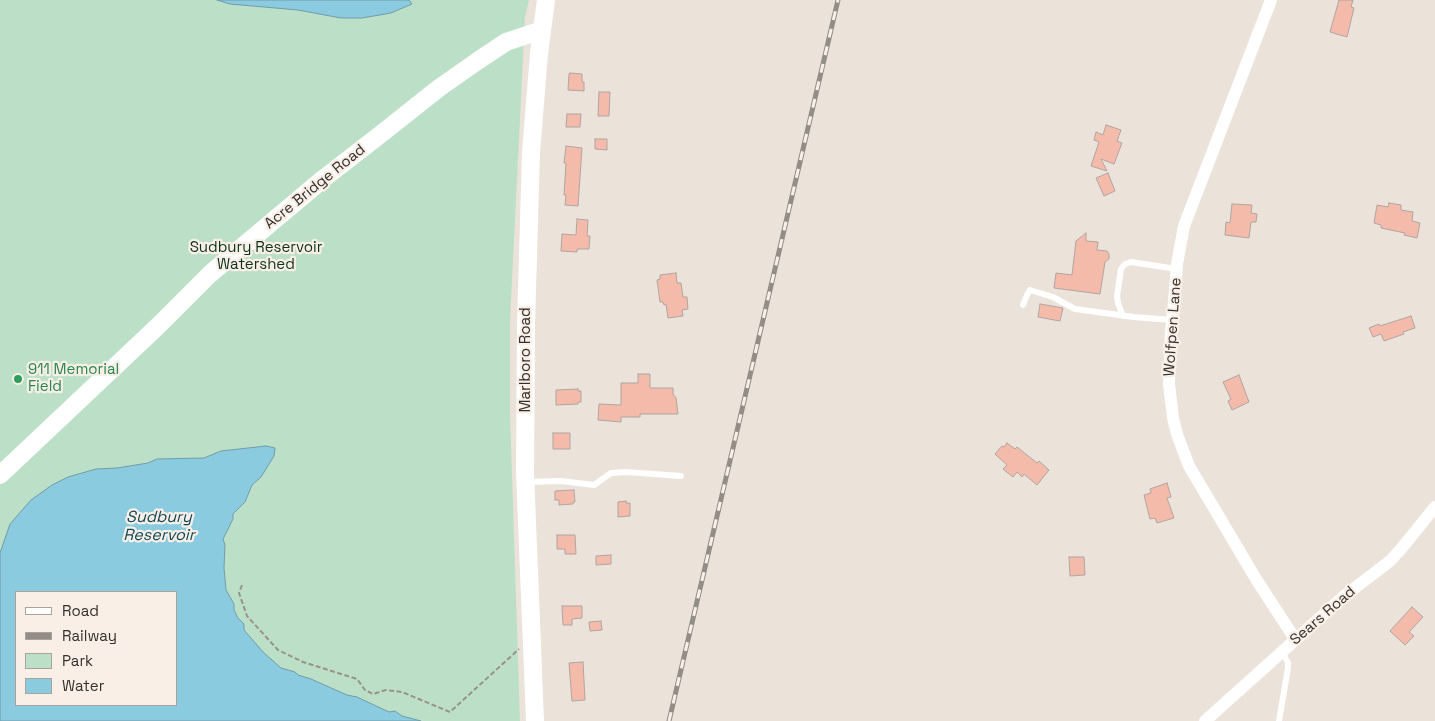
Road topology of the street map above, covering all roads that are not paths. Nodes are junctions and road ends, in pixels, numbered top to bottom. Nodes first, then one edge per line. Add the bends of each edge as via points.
1 (546, 0) edge
2 (1271, 0) edge
3 (542, 30) junction
4 (1177, 269) junction
5 (1023, 305) dead end
6 (1123, 316) junction
7 (1172, 320) junction
8 (0, 475) edge
9 (681, 476) dead end
10 (526, 482) junction
11 (1435, 507) edge
12 (1295, 638) junction
13 (1282, 651) junction
14 (535, 721) edge
15 (1206, 721) edge
16 (1279, 721) edge

1 - 3 main road, Marlboro Road
2 - 4 street, Wolfpen Lane via 1184,226
3 - 8 main road, Acre Bridge Road via 506,42 438,88 316,184 210,274
3 - 10 main road, Marlboro Road via 530,177
4 - 6 lane via 1131,262 1125,264 1117,296
4 - 7 street, Wolfpen Lane
5 - 6 lane via 1030,290 1075,309
6 - 7 lane
7 - 12 street, Wolfpen Lane via 1170,401 1182,450 1256,579
9 - 10 lane via 626,472 610,473 594,485
10 - 14 main road, Marlboro Road
11 - 12 street, Sears Road via 1390,561
12 - 13 street, Sears Road
13 - 15 street, Sears Road
13 - 16 lane via 1288,668

